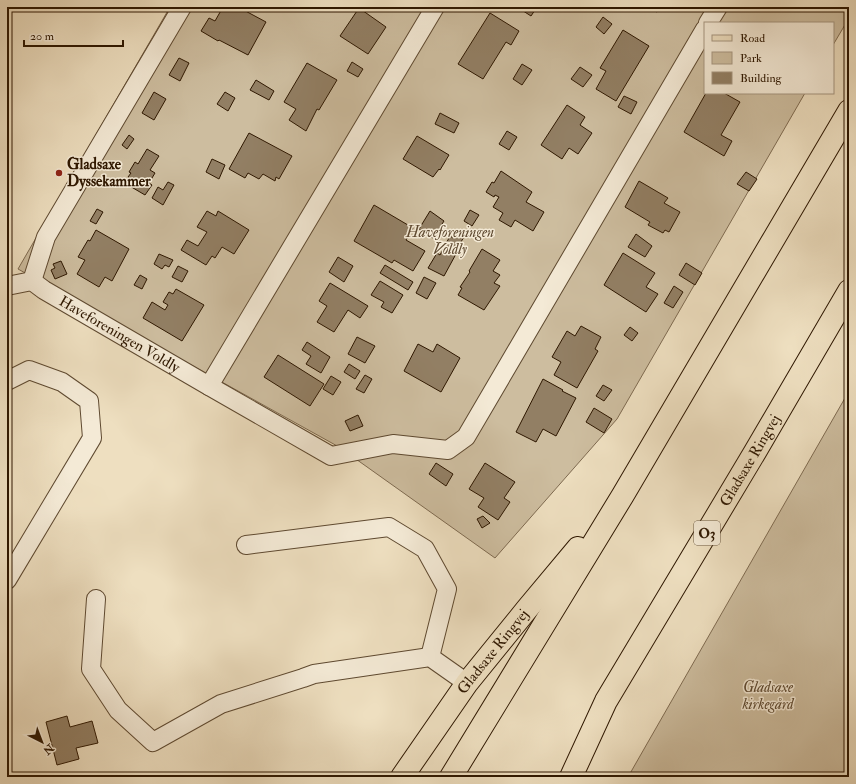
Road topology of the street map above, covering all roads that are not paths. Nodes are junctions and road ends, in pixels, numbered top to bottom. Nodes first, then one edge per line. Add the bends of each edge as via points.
1 (182, 7) edge
2 (435, 7) edge
3 (718, 7) edge
4 (709, 22) edge
5 (704, 31) edge
6 (849, 111) edge
7 (32, 281) junction
8 (7, 286) edge
9 (849, 291) edge
10 (7, 381) edge
11 (209, 386) junction
12 (623, 495) junction
13 (246, 545) dead end
14 (7, 580) edge
15 (96, 599) dead end
16 (430, 657) junction
17 (467, 683) junction
18 (402, 777) edge
19 (450, 777) edge
20 (571, 777) edge

1 - 7 lane via 46,237
2 - 11 lane
3 - 4 lane
5 - 11 lane, Haveforeningen Voldly via 466,437 448,450 393,444 330,456
6 - 12 main road, Gladsaxe Ringvej
7 - 8 lane
7 - 11 lane, Haveforeningen Voldly
9 - 20 main road, Gladsaxe Ringvej / O3 via 606,701
10 - 14 lane via 29,370 62,382 89,402 92,438
12 - 17 main road, Gladsaxe Ringvej
12 - 19 main road, Gladsaxe Ringvej
13 - 16 lane via 389,527 425,549 447,589
15 - 16 lane via 91,669 118,710 153,742 221,704 314,674
16 - 17 lane
17 - 18 main road, Gladsaxe Ringvej

